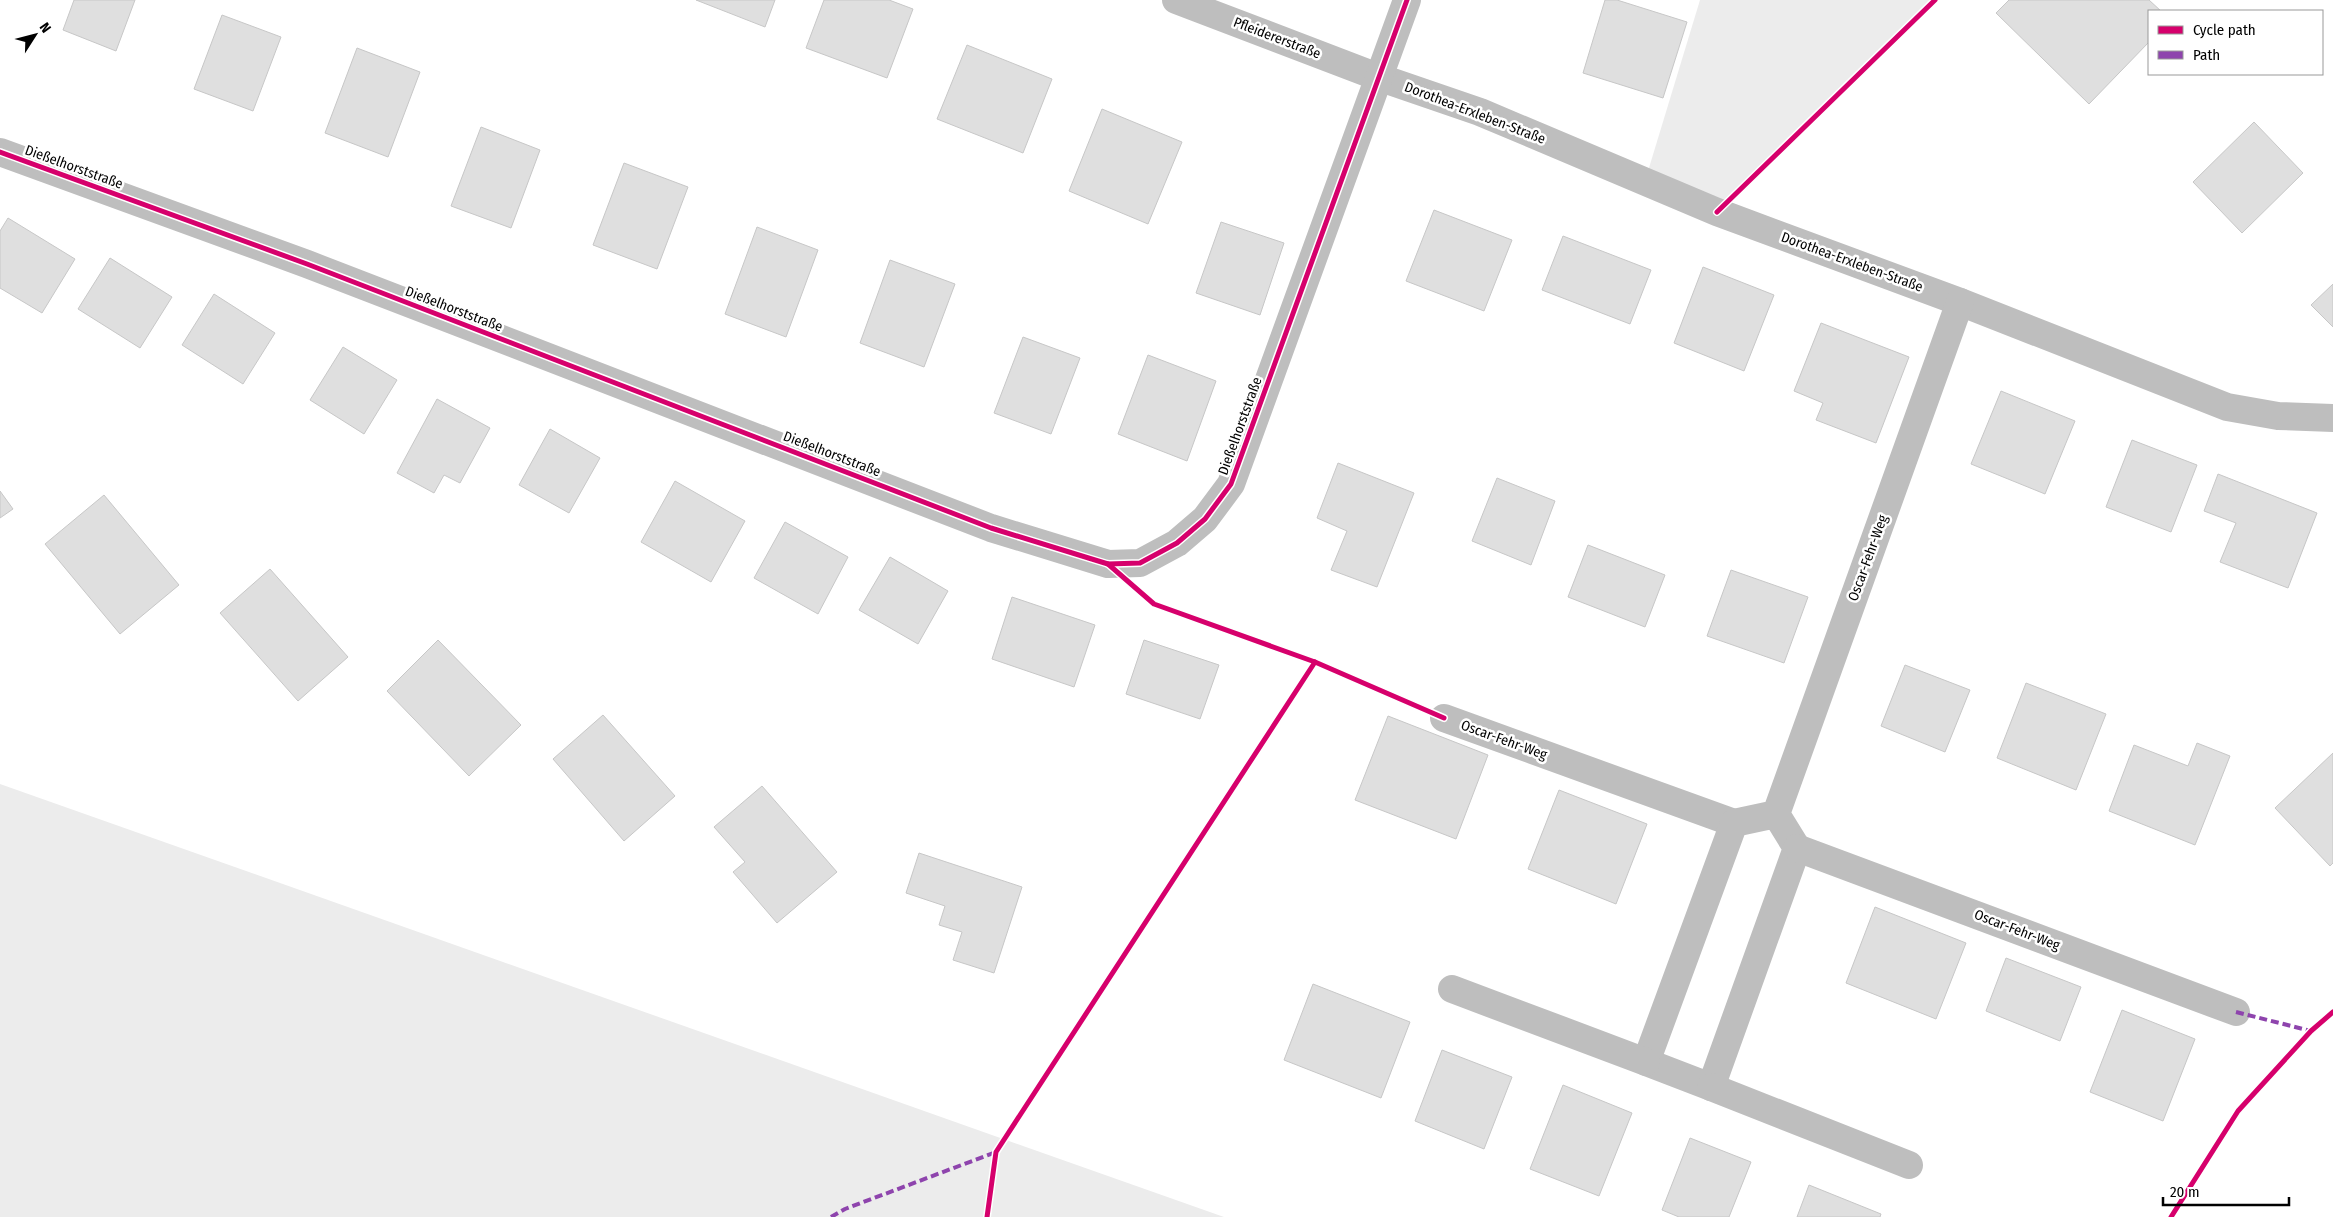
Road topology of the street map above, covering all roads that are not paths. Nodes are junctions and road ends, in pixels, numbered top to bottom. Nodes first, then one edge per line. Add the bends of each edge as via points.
1 (1176, 0) edge
2 (1407, 0) edge
3 (1378, 77) junction
4 (0, 152) edge
5 (1960, 302) junction
6 (2333, 418) edge
7 (1444, 718) dead end
8 (1776, 814) junction
9 (1734, 823) junction
10 (1798, 848) junction
11 (1452, 989) dead end
12 (2236, 1012) dead end
13 (1646, 1062) junction
14 (1711, 1087) junction
15 (1909, 1165) dead end

1 - 3 street, Pfleidererstraße
2 - 3 street, Dießelhorststraße
3 - 4 street, Dießelhorststraße via 1231,484 1205,519 1176,543 1140,563 1108,564 990,528 307,264
3 - 5 street, Dorothea-Erxleben-Straße via 1480,112 1717,212
5 - 6 street, Dorothea-Erxleben-Straße via 2227,407 2278,416
5 - 8 street, Oscar-Fehr-Weg
7 - 9 street, Oscar-Fehr-Weg
8 - 9 street
8 - 10 street
9 - 13 street
10 - 12 street, Oscar-Fehr-Weg
10 - 14 street
11 - 13 street
13 - 14 street
14 - 15 street

